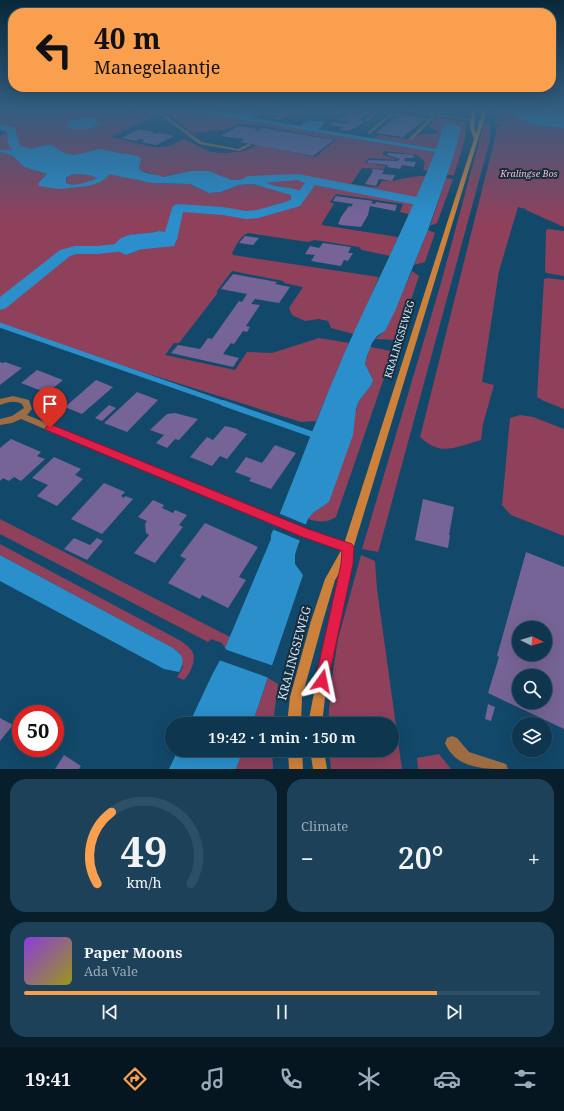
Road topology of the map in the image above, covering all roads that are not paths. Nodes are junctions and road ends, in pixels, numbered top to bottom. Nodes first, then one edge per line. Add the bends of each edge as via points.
1 (217, 146) edge
2 (248, 146) edge
3 (473, 146) edge
4 (0, 402) edge
5 (22, 416) junction
6 (0, 422) edge
7 (348, 548) junction
8 (295, 717) edge
9 (316, 717) edge
10 (452, 743) dead end
11 (295, 757) edge
12 (318, 757) edge
13 (296, 769) edge
14 (320, 769) edge
15 (501, 769) edge

1 - 2 street via 239,150
3 - 7 main road, KRALINGSEWEG
4 - 5 street via 19,398 26,402 28,408
5 - 6 street
5 - 7 street
7 - 8 main road, KRALINGSEWEG via 330,579 296,697
7 - 9 main road, KRALINGSEWEG
10 - 15 street via 466,757
11 - 13 main road
12 - 14 main road

